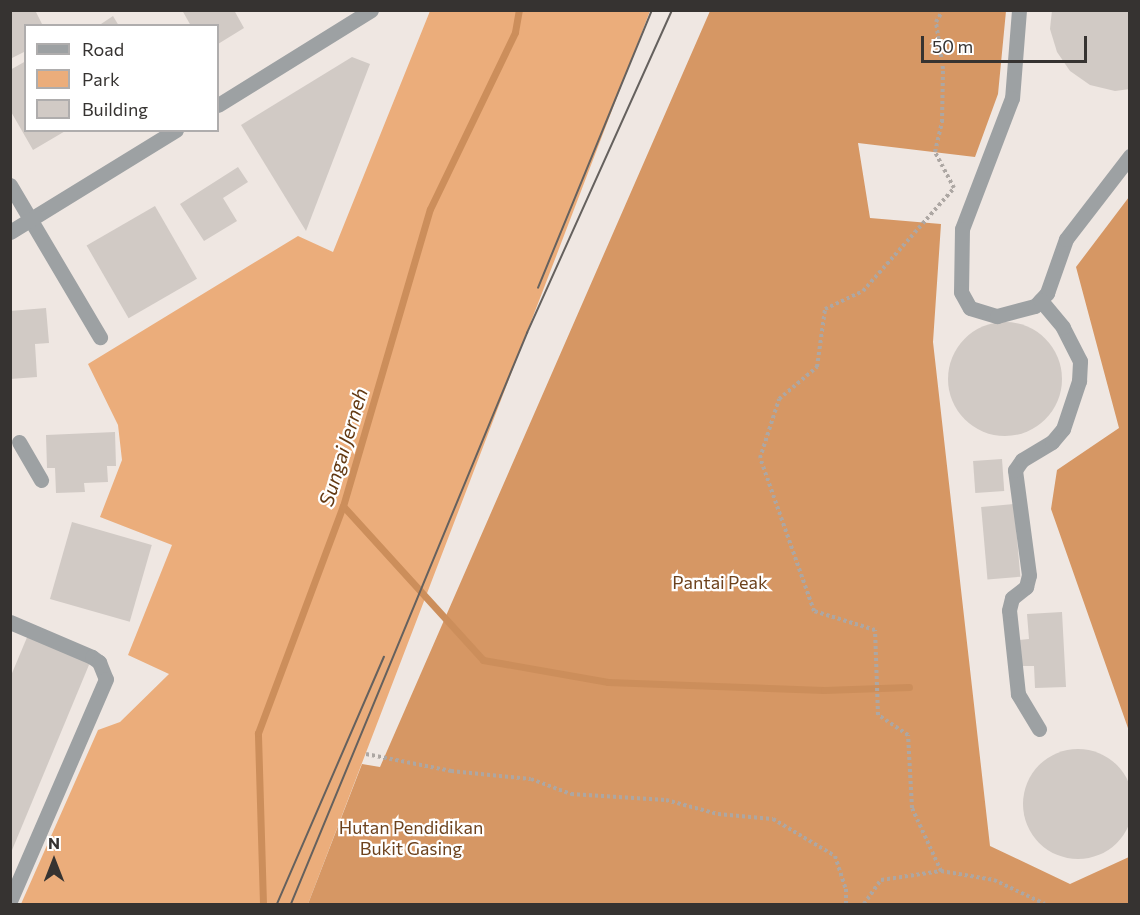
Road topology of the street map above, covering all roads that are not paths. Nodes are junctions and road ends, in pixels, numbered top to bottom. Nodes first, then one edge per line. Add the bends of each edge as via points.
1 (371, 10) edge
2 (1019, 10) edge
3 (219, 104) edge
4 (173, 132) edge
5 (1130, 156) edge
6 (10, 185) edge
7 (31, 219) junction
8 (10, 232) edge
9 (1040, 300) junction
10 (100, 337) dead end
11 (10, 428) edge
12 (15, 444) edge
13 (41, 480) dead end
14 (10, 622) edge
15 (1039, 729) dead end
16 (10, 901) edge

1 - 3 street
2 - 9 street via 1012,98 962,229 961,292 970,308 997,316 1035,306
4 - 7 street
5 - 9 street via 1066,239 1047,293
6 - 7 street
7 - 8 street
7 - 10 street
9 - 15 street via 1064,327 1080,361 1079,381 1064,429 1052,442 1022,460 1015,470 1029,575 1026,587 1011,598 1009,610 1018,694
11 - 12 street
12 - 13 street
14 - 16 street via 92,657 99,662 106,679

